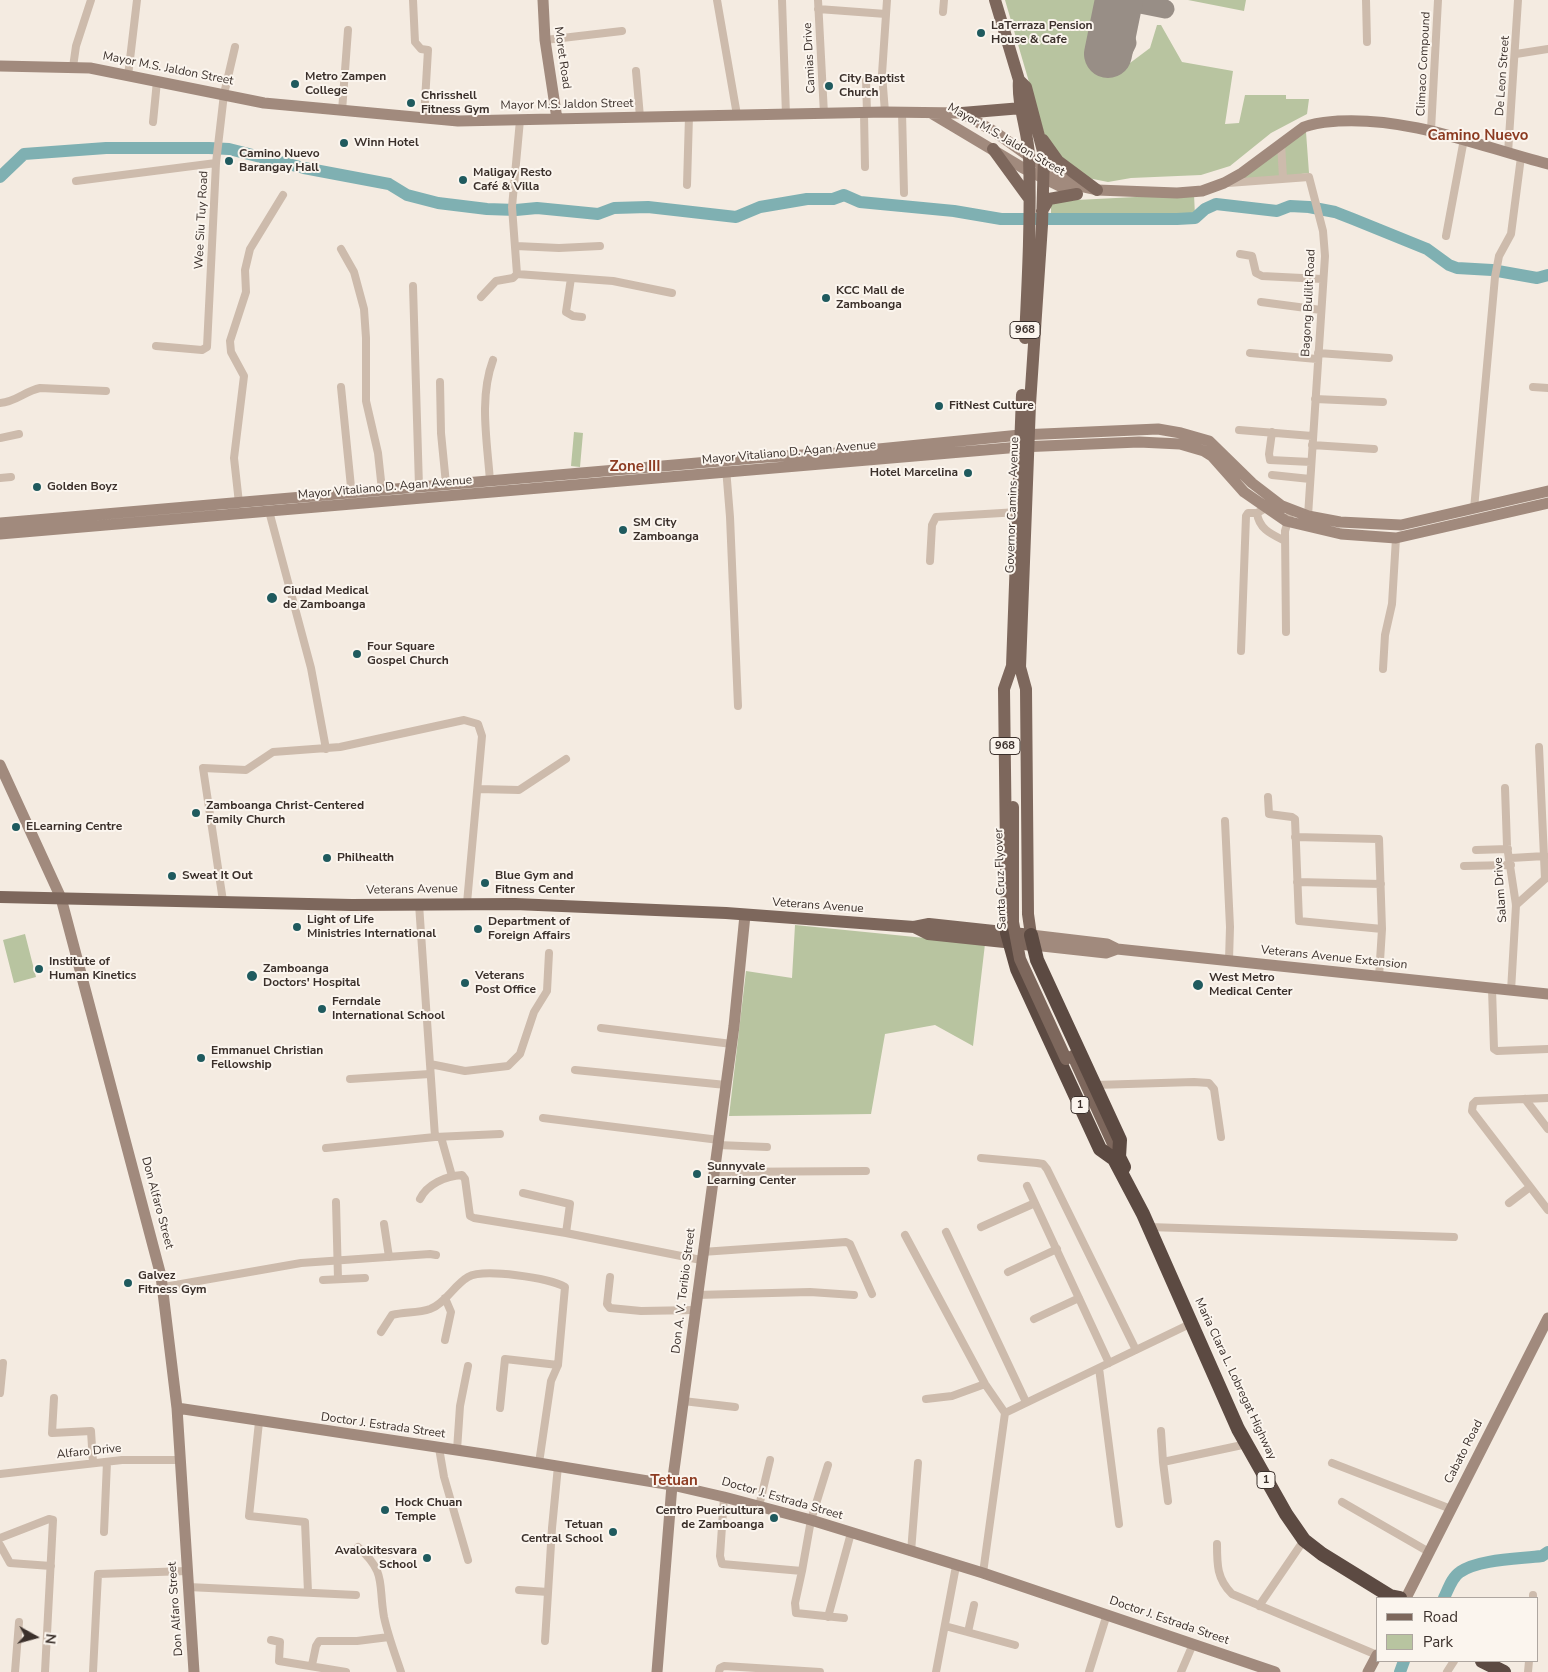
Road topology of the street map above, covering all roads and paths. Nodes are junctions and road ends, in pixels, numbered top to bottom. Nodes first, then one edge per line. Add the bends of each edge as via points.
1 (90, 0) edge
2 (138, 0) edge
3 (413, 0) edge
4 (543, 0) edge
5 (717, 0) edge
6 (782, 0) edge
7 (818, 0) edge
8 (887, 0) edge
9 (944, 0) edge
10 (995, 0) edge
11 (1366, 0) edge
12 (1438, 0) edge
13 (1518, 0) edge
14 (818, 9) junction
15 (943, 12) dead end
16 (886, 14) junction
17 (348, 30) dead end
18 (622, 31) dead end
19 (545, 40) junction
20 (1367, 42) dead end
21 (235, 46) dead end
22 (1548, 49) edge
23 (1516, 54) junction
24 (0, 66) edge
25 (73, 67) junction
26 (636, 71) dead end
27 (128, 76) junction
28 (866, 79) dead end
29 (1019, 80) junction
30 (156, 81) junction
31 (224, 94) junction
32 (1022, 108) junction
33 (342, 111) junction
34 (885, 112) junction
35 (902, 112) junction
36 (930, 112) junction
37 (866, 113) junction
38 (962, 113) junction
39 (786, 114) junction
40 (824, 114) junction
41 (689, 116) junction
42 (737, 116) junction
43 (640, 117) junction
44 (424, 118) junction
45 (557, 119) junction
46 (520, 120) junction
47 (153, 122) dead end
48 (1432, 130) junction
49 (1039, 134) junction
50 (1464, 139) junction
51 (1281, 143) junction
52 (993, 149) junction
53 (1508, 154) junction
54 (1029, 157) junction
55 (1522, 157) junction
56 (216, 163) junction
57 (1548, 164) edge
58 (865, 167) dead end
59 (1029, 171) junction
60 (1043, 173) junction
61 (1283, 178) junction
62 (76, 181) dead end
63 (1224, 183) junction
64 (687, 185) dead end
65 (1097, 190) junction
66 (904, 193) dead end
67 (1077, 194) junction
68 (283, 195) dead end
69 (1033, 206) junction
70 (1446, 236) dead end
71 (516, 246) junction
72 (600, 246) dead end
73 (341, 249) dead end
74 (1240, 254) dead end
75 (517, 274) junction
76 (571, 278) junction
77 (1322, 279) junction
78 (413, 286) dead end
79 (672, 292) dead end
80 (481, 297) dead end
81 (1261, 302) dead end
82 (1321, 310) junction
83 (582, 317) dead end
84 (156, 346) dead end
85 (1250, 353) dead end
86 (1318, 356) junction
87 (1389, 358) dead end
88 (493, 360) dead end
89 (440, 382) dead end
90 (341, 387) dead end
91 (1533, 387) dead end
92 (1548, 388) edge
93 (106, 391) dead end
94 (1315, 399) junction
95 (1383, 402) dead end
96 (0, 403) edge
97 (1239, 430) dead end
98 (1272, 432) junction
99 (20, 434) dead end
100 (1312, 436) junction
101 (0, 438) edge
102 (1025, 441) junction
103 (1312, 445) junction
104 (1374, 449) dead end
105 (1311, 462) junction
106 (726, 466) junction
107 (1272, 475) dead end
108 (11, 477) dead end
109 (0, 478) edge
110 (1310, 479) junction
111 (490, 480) junction
112 (446, 484) junction
113 (522, 485) junction
114 (419, 487) junction
115 (382, 490) junction
116 (1546, 497) edge
117 (352, 499) junction
118 (236, 506) junction
119 (1261, 510) junction
120 (269, 511) junction
121 (1018, 512) junction
122 (1475, 514) junction
123 (1296, 517) junction
124 (88, 521) junction
125 (0, 523) edge
126 (1326, 525) junction
127 (1382, 525) junction
128 (0, 534) edge
129 (1383, 538) junction
130 (1396, 538) junction
131 (1285, 541) junction
132 (930, 561) dead end
133 (1286, 632) dead end
134 (1241, 651) dead end
135 (1016, 666) junction
136 (1383, 669) dead end
137 (738, 706) dead end
138 (1539, 747) dead end
139 (326, 748) junction
140 (566, 759) dead end
141 (0, 764) edge
142 (1505, 788) dead end
143 (478, 789) junction
144 (1268, 797) dead end
145 (1225, 821) dead end
146 (1016, 826) junction
147 (1295, 837) junction
148 (1508, 849) junction
149 (1476, 850) dead end
150 (1544, 856) junction
151 (1511, 861) junction
152 (1006, 864) junction
153 (1028, 864) junction
154 (1464, 866) dead end
155 (1296, 882) junction
156 (1381, 884) junction
157 (0, 897) edge
158 (61, 898) junction
159 (223, 901) junction
160 (1006, 902) junction
161 (1028, 902) junction
162 (467, 903) junction
163 (419, 904) junction
164 (1516, 905) junction
165 (745, 915) junction
166 (1382, 929) junction
167 (1008, 938) junction
168 (1032, 940) junction
169 (549, 953) dead end
170 (1228, 960) junction
171 (1041, 970) junction
172 (1379, 977) junction
173 (1021, 979) junction
174 (1492, 989) junction
175 (1511, 991) junction
176 (1548, 994) edge
177 (1057, 1003) junction
178 (1037, 1012) junction
179 (601, 1028) dead end
180 (1072, 1036) junction
181 (732, 1044) junction
182 (1052, 1045) junction
183 (1548, 1049) edge
184 (430, 1064) junction
185 (575, 1070) dead end
186 (430, 1074) junction
187 (350, 1079) dead end
188 (726, 1085) junction
189 (1094, 1085) junction
190 (1548, 1098) edge
191 (1525, 1099) junction
192 (543, 1118) dead end
193 (1548, 1129) edge
194 (500, 1134) dead end
195 (438, 1137) junction
196 (1221, 1137) dead end
197 (719, 1142) junction
198 (767, 1147) dead end
199 (326, 1148) dead end
200 (981, 1158) dead end
201 (1117, 1158) junction
202 (866, 1171) dead end
203 (714, 1172) junction
204 (452, 1176) junction
205 (1027, 1186) dead end
206 (1530, 1187) junction
207 (523, 1194) dead end
208 (420, 1199) dead end
209 (336, 1202) dead end
210 (1509, 1203) dead end
211 (1035, 1204) junction
212 (1548, 1210) edge
213 (1146, 1221) junction
214 (384, 1224) dead end
215 (981, 1226) dead end
216 (946, 1232) dead end
217 (566, 1233) junction
218 (905, 1235) dead end
219 (1454, 1237) dead end
220 (1057, 1249) junction
221 (436, 1255) dead end
222 (389, 1256) junction
223 (701, 1256) junction
224 (338, 1260) junction
225 (1008, 1272) dead end
226 (610, 1277) dead end
227 (366, 1278) dead end
228 (338, 1279) junction
229 (323, 1280) dead end
230 (164, 1287) junction
231 (872, 1294) dead end
232 (696, 1295) junction
233 (854, 1295) dead end
234 (446, 1298) junction
235 (1079, 1298) junction
236 (695, 1310) junction
237 (1548, 1318) edge
238 (1034, 1319) dead end
239 (1192, 1323) junction
240 (381, 1332) dead end
241 (445, 1340) dead end
242 (1136, 1350) junction
243 (1109, 1362) junction
244 (2, 1363) dead end
245 (558, 1365) junction
246 (468, 1366) dead end
247 (1099, 1368) junction
248 (985, 1384) junction
249 (0, 1393) edge
250 (54, 1398) dead end
251 (926, 1399) dead end
252 (683, 1401) junction
253 (1026, 1402) junction
254 (735, 1407) dead end
255 (177, 1408) junction
256 (500, 1408) dead end
257 (1005, 1413) junction
258 (259, 1422) junction
259 (1161, 1431) dead end
260 (1246, 1444) junction
261 (440, 1448) junction
262 (457, 1450) junction
263 (180, 1460) junction
264 (770, 1460) dead end
265 (106, 1462) junction
266 (1163, 1462) junction
267 (93, 1463) junction
268 (538, 1463) junction
269 (918, 1463) dead end
270 (1332, 1463) dead end
271 (828, 1465) dead end
272 (558, 1466) junction
273 (0, 1474) edge
274 (672, 1485) junction
275 (724, 1497) junction
276 (1168, 1501) dead end
277 (1342, 1502) dead end
278 (759, 1506) junction
279 (1451, 1509) junction
280 (812, 1520) junction
281 (1119, 1524) dead end
282 (104, 1532) dead end
283 (851, 1533) junction
284 (0, 1538) edge
285 (1304, 1540) junction
286 (1217, 1544) dead end
287 (0, 1545) edge
288 (358, 1547) dead end
289 (911, 1552) junction
290 (1430, 1552) junction
291 (468, 1560) dead end
292 (51, 1566) junction
293 (956, 1566) junction
294 (187, 1571) junction
295 (802, 1571) junction
296 (983, 1574) junction
297 (188, 1587) junction
298 (520, 1590) dead end
299 (308, 1592) junction
300 (548, 1592) junction
301 (356, 1595) dead end
302 (1394, 1597) edge
303 (1407, 1597) edge
304 (974, 1605) dead end
305 (1260, 1606) junction
306 (1108, 1614) junction
307 (828, 1617) junction
308 (844, 1618) dead end
309 (19, 1622) dead end
310 (945, 1626) junction
311 (968, 1632) junction
312 (389, 1637) junction
313 (271, 1640) dead end
314 (545, 1641) dead end
315 (1193, 1644) junction
316 (1015, 1645) dead end
317 (1376, 1655) edge
318 (1376, 1657) edge
319 (1485, 1662) edge
320 (312, 1665) junction
321 (1498, 1667) edge
322 (1262, 1670) edge
323 (773, 1671) edge
324 (15, 1672) edge
325 (45, 1672) edge
326 (92, 1672) edge
327 (194, 1672) edge
328 (346, 1672) edge
329 (402, 1672) edge
330 (657, 1672) edge
331 (719, 1672) edge
332 (820, 1672) edge
333 (936, 1672) edge
334 (1089, 1672) edge
335 (1181, 1672) edge
336 (1275, 1672) edge
337 (1368, 1672) edge

1 - 25 street
2 - 27 street
3 - 44 street via 416,46 428,50
4 - 19 main road, Moret Road
5 - 42 street
6 - 39 street
7 - 14 street, Camias Drive
8 - 16 street
9 - 15 street
10 - 29 main road, Governor Camins Avenue / 968
11 - 20 street
12 - 48 street, Climaco Compound
13 - 23 street, De Leon Street
14 - 16 street
14 - 40 street, Camias Drive
16 - 34 street via 882,74
17 - 33 street
18 - 19 street
19 - 45 main road, Moret Road
21 - 31 street, Wee Siu Tuy Road
22 - 23 street
23 - 53 street, De Leon Street
24 - 25 main road, Mayor M.S. Jaldon Street
25 - 27 main road, Mayor M.S. Jaldon Street
26 - 43 street
27 - 30 main road, Mayor M.S. Jaldon Street
28 - 37 street
29 - 32 main road, Governor Camins Avenue / 968
29 - 49 main road, Governor Camins Avenue / 968 via 1026,87
30 - 31 main road, Mayor M.S. Jaldon Street
30 - 47 street
31 - 33 main road, Mayor M.S. Jaldon Street
31 - 56 street, Wee Siu Tuy Road
32 - 38 main road
32 - 54 main road, Governor Camins Avenue / 968
33 - 44 main road, Mayor M.S. Jaldon Street
34 - 35 main road, Mayor M.S. Jaldon Street
34 - 37 main road, Mayor M.S. Jaldon Street
35 - 36 main road, Mayor M.S. Jaldon Street
35 - 66 street
36 - 38 main road, Mayor M.S. Jaldon Street
36 - 52 main road, Mayor M.S. Jaldon Street
37 - 40 main road, Mayor M.S. Jaldon Street
37 - 58 street
38 - 54 main road, Mayor M.S. Jaldon Street
39 - 40 main road, Mayor M.S. Jaldon Street
39 - 42 main road, Mayor M.S. Jaldon Street
41 - 42 main road, Mayor M.S. Jaldon Street
41 - 43 main road, Mayor M.S. Jaldon Street
41 - 64 street
43 - 45 main road, Mayor M.S. Jaldon Street
44 - 46 main road, Mayor M.S. Jaldon Street
45 - 46 main road, Mayor M.S. Jaldon Street
46 - 71 street via 512,210
48 - 50 main road, Mayor M.S. Jaldon Street
48 - 51 main road, Mayor M.S. Jaldon Street via 1361,120 1315,122
49 - 60 main road, Governor Camins Avenue / 968 via 1044,155
49 - 65 main road via 1058,161
50 - 53 main road, Mayor M.S. Jaldon Street
50 - 70 street
51 - 61 street
51 - 63 main road, Mayor M.S. Jaldon Street
52 - 59 main road, Mayor M.S. Jaldon Street
52 - 69 main road
53 - 55 main road, Mayor M.S. Jaldon Street
54 - 59 main road, Governor Camins Avenue / 968
54 - 60 main road, Mayor M.S. Jaldon Street
55 - 57 main road, Mayor M.S. Jaldon Street
55 - 122 street via 1512,234 1500,256 1495,277
56 - 62 street
56 - 84 street, Wee Siu Tuy Road via 207,347 202,350
59 - 60 main road, Mayor M.S. Jaldon Street
59 - 69 main road, Governor Camins Avenue / 968
60 - 65 main road, Mayor M.S. Jaldon Street
60 - 67 main road, Mayor M.S. Jaldon Street
60 - 69 main road, Governor Camins Avenue / 968
61 - 63 street, Bagong Bulilit Road
61 - 77 street, Bagong Bulilit Road via 1306,176 1310,179 1323,231 1325,256
63 - 65 main road, Mayor M.S. Jaldon Street via 1202,191 1177,193
65 - 67 main road, Mayor M.S. Jaldon Street
67 - 69 main road via 1049,199
68 - 118 street via 250,249 245,270 246,292 230,341 244,376 234,458
69 - 102 main road, Governor Camins Avenue / 968 via 1035,225
71 - 72 street
71 - 75 street
73 - 115 street via 354,272 364,309 366,401 378,453
74 - 77 street via 1249,254 1253,258 1259,275
75 - 76 street
75 - 80 street via 513,278 496,281
76 - 79 street
76 - 83 street via 566,312
77 - 82 street, Bagong Bulilit Road
78 - 114 street
81 - 82 street
82 - 86 street, Bagong Bulilit Road
85 - 86 street
86 - 87 street
86 - 94 street, Bagong Bulilit Road
88 - 111 street via 487,378 485,403
89 - 112 street
90 - 117 street
91 - 92 street
93 - 96 street via 40,388 14,401
94 - 95 street
94 - 100 street, Bagong Bulilit Road
97 - 98 street
98 - 100 street
98 - 105 street via 1270,460
99 - 101 street
100 - 103 street, Bagong Bulilit Road
102 - 106 main road, Mayor Vitaliano D. Agan Avenue via 838,453
102 - 119 main road, Mayor Vitaliano D. Agan Avenue via 1180,444 1204,451
102 - 121 main road, Governor Camins Avenue / 968
102 - 123 main road, Mayor Vitaliano D. Agan Avenue via 1158,430 1198,437 1220,449 1252,483
102 - 135 main road, Governor Camins Avenue / 968
103 - 104 street
103 - 105 street, Bagong Bulilit Road
105 - 110 street, Bagong Bulilit Road
106 - 113 main road, Mayor Vitaliano D. Agan Avenue
106 - 137 street
107 - 110 street
108 - 109 street
110 - 123 street, Bagong Bulilit Road
111 - 112 main road, Mayor Vitaliano D. Agan Avenue
111 - 113 main road, Mayor Vitaliano D. Agan Avenue
112 - 114 main road, Mayor Vitaliano D. Agan Avenue
113 - 117 main road, Mayor Vitaliano D. Agan Avenue
114 - 115 main road, Mayor Vitaliano D. Agan Avenue
115 - 117 main road, Mayor Vitaliano D. Agan Avenue
116 - 122 main road, Mayor Vitaliano D. Agan Avenue
117 - 118 main road, Mayor Vitaliano D. Agan Avenue
117 - 120 main road, Mayor Vitaliano D. Agan Avenue
118 - 120 main road, Mayor Vitaliano D. Agan Avenue
118 - 124 main road, Mayor Vitaliano D. Agan Avenue
119 - 123 main road, Mayor Vitaliano D. Agan Avenue
119 - 131 street via 1258,522 1261,527
119 - 134 street via 1248,513 1245,522
120 - 139 street via 313,680
121 - 132 street via 936,517 932,524
121 - 135 main road, Governor Camins Avenue / 968
122 - 127 main road, Mayor Vitaliano D. Agan Avenue
122 - 130 main road, Mayor Vitaliano D. Agan Avenue
123 - 126 main road, Mayor Vitaliano D. Agan Avenue
123 - 131 street, Bagong Bulilit Road
124 - 125 main road, Mayor Vitaliano D. Agan Avenue
124 - 128 main road, Mayor Vitaliano D. Agan Avenue
126 - 127 main road, Mayor Vitaliano D. Agan Avenue
126 - 129 main road, Mayor Vitaliano D. Agan Avenue
127 - 129 main road
129 - 130 main road, Mayor Vitaliano D. Agan Avenue
130 - 136 street via 1392,604 1385,635
131 - 133 street, Bagong Bulilit Road
135 - 146 main road, Santa Cruz Flyover, bridge
135 - 146 main road, Governor Camins Avenue / 968 via 1026,689
135 - 146 main road, Governor Camins Avenue / 968 via 1004,689
138 - 150 street
139 - 143 street via 472,721 478,724 482,736
139 - 159 street via 273,752 246,770 203,768
140 - 143 street via 520,790
141 - 158 main road, Don Alfaro Street
142 - 148 street, Salam Drive
143 - 162 street
144 - 147 street via 1269,814 1294,818
145 - 170 street via 1230,928
146 - 152 main road, Governor Camins Avenue / 968
146 - 153 main road, Governor Camins Avenue / 968
146 - 201 main road, Santa Cruz Flyover, bridge via 1013,922 1020,959
147 - 155 street
147 - 156 street via 1379,839
148 - 149 street
148 - 151 street, Salam Drive
150 - 151 street
150 - 164 street via 1544,882
151 - 154 street
151 - 164 street, Salam Drive
152 - 153 main road
152 - 160 main road, Governor Camins Avenue / 968
153 - 161 main road, Governor Camins Avenue / 968
155 - 156 street
155 - 166 street via 1297,919 1301,922
156 - 166 street
157 - 158 main road, Veterans Avenue
158 - 159 main road, Veterans Avenue
158 - 230 main road, Don Alfaro Street
159 - 163 main road, Veterans Avenue
160 - 161 main road
160 - 167 main road, Governor Camins Avenue / 968
161 - 168 main road, Governor Camins Avenue / 968
162 - 163 main road, Veterans Avenue
162 - 165 main road, Veterans Avenue
163 - 184 street
164 - 175 street, Salam Drive
165 - 167 main road, Veterans Avenue via 914,927 929,924
165 - 181 main road, Don A. V. Toribio Street
166 - 172 street
167 - 168 main road, Veterans Avenue
167 - 173 highway, Maria Clara L. Lobregat Highway / 1
168 - 170 main road, Veterans Avenue Extension via 1106,953 1117,949
168 - 171 highway, Maria Clara L. Lobregat Highway / 1
169 - 184 street via 548,988 534,1012 520,1054 513,1062 508,1066 465,1071
170 - 172 main road, Veterans Avenue Extension
171 - 173 highway
171 - 177 highway, Maria Clara L. Lobregat Highway / 1
172 - 174 main road, Veterans Avenue Extension
173 - 178 highway, Maria Clara L. Lobregat Highway / 1
174 - 175 main road, Veterans Avenue Extension
174 - 183 street via 1494,1049
175 - 176 main road, Veterans Avenue Extension
177 - 178 highway
177 - 180 highway, Maria Clara L. Lobregat Highway / 1
178 - 182 highway, Maria Clara L. Lobregat Highway / 1
179 - 181 street
180 - 182 highway
180 - 189 highway, Maria Clara L. Lobregat Highway / 1
181 - 188 main road, Don A. V. Toribio Street
182 - 201 highway, Maria Clara L. Lobregat Highway / 1 via 1100,1149
184 - 186 street
185 - 188 street
186 - 187 street
186 - 195 street
188 - 197 main road, Don A. V. Toribio Street
189 - 196 street via 1208,1083 1214,1089
189 - 201 highway, Maria Clara L. Lobregat Highway / 1 via 1120,1140
190 - 191 street
191 - 193 street
191 - 206 street via 1476,1102 1472,1111
192 - 197 street
194 - 195 street
195 - 199 street
195 - 204 street
197 - 198 street
197 - 203 main road, Don A. V. Toribio Street
200 - 242 street via 1043,1164
201 - 213 highway, Maria Clara L. Lobregat Highway
202 - 203 street
203 - 223 main road, Don A. V. Toribio Street
204 - 208 street via 429,1188
204 - 217 street via 464,1177 470,1216
205 - 211 street
206 - 210 street
206 - 212 street
207 - 217 street via 570,1204
209 - 224 street
211 - 215 street
211 - 220 street
213 - 219 street
213 - 239 highway, Maria Clara L. Lobregat Highway / 1
214 - 222 street
216 - 253 street
217 - 223 street
218 - 248 street
220 - 225 street
220 - 235 street
221 - 222 street
222 - 224 street
223 - 231 street via 846,1242 850,1244
223 - 232 main road, Don A. V. Toribio Street
224 - 228 street
224 - 230 street via 301,1263
226 - 236 street via 607,1304 610,1308
227 - 228 street
228 - 229 street
230 - 255 main road, Don Alfaro Street
232 - 233 street via 810,1292
232 - 236 main road, Don A. V. Toribio Street
234 - 240 street via 431,1308 392,1315
234 - 241 street via 451,1312
234 - 245 street via 467,1277 490,1272 565,1287
235 - 238 street
235 - 243 street
236 - 252 main road, Don A. V. Toribio Street
237 - 279 main road, Cabato Road
239 - 242 street
239 - 260 highway, Maria Clara L. Lobregat Highway / 1
242 - 243 street
243 - 247 street
244 - 249 street
245 - 256 street via 505,1359
245 - 268 street via 551,1381
246 - 262 street via 460,1406
247 - 253 street
247 - 281 street
248 - 251 street via 952,1396
248 - 257 street
250 - 267 street via 52,1433 91,1431
252 - 254 street
252 - 274 main road, Don A. V. Toribio Street
253 - 257 street
255 - 258 main road, Doctor J. Estrada Street
255 - 263 main road, Don Alfaro Street
257 - 296 street
258 - 261 main road, Doctor J. Estrada Street
258 - 299 street via 249,1516 305,1522
259 - 266 street
260 - 266 street
260 - 285 highway, Maria Clara L. Lobregat Highway / 1 via 1281,1508
261 - 262 main road, Doctor J. Estrada Street
261 - 291 street via 444,1478
262 - 268 main road, Doctor J. Estrada Street
263 - 265 street, Alfaro Drive
263 - 294 main road, Don Alfaro Street
264 - 278 street
265 - 267 street, Alfaro Drive
265 - 282 street
266 - 276 street
267 - 273 street, Alfaro Drive
268 - 272 main road, Doctor J. Estrada Street
269 - 289 street
270 - 279 street
271 - 280 street
272 - 274 main road, Doctor J. Estrada Street
272 - 300 street
274 - 275 main road, Doctor J. Estrada Street
274 - 330 main road, Don A. V. Toribio Street
275 - 278 main road, Doctor J. Estrada Street
275 - 295 street via 722,1564
277 - 290 street
278 - 280 main road, Doctor J. Estrada Street
279 - 290 main road, Cabato Road
280 - 283 main road, Doctor J. Estrada Street
280 - 295 street
283 - 289 main road, Doctor J. Estrada Street
283 - 307 street
284 - 292 street via 51,1519
285 - 302 highway, Maria Clara L. Lobregat Highway / 1
285 - 305 street
286 - 305 street via 1222,1585 1232,1594
287 - 292 street via 10,1562
288 - 312 street via 369,1557 380,1576
289 - 293 main road, Doctor J. Estrada Street
290 - 303 main road, Cabato Road
292 - 325 street
293 - 296 main road, Doctor J. Estrada Street
293 - 310 street
294 - 297 main road, Don Alfaro Street
294 - 326 street via 98,1574
295 - 307 street via 794,1611
296 - 306 main road, Doctor J. Estrada Street
297 - 299 street
297 - 327 main road, Don Alfaro Street
298 - 300 street
299 - 301 street
300 - 314 street
304 - 311 street
305 - 317 street
306 - 315 main road, Doctor J. Estrada Street
306 - 334 street
307 - 308 street
309 - 324 street
310 - 311 street
310 - 333 street
311 - 316 street
312 - 320 street via 319,1641
312 - 329 street
313 - 320 street via 280,1642 279,1661
315 - 322 main road, Doctor J. Estrada Street
315 - 335 street
318 - 337 main road
319 - 321 highway
320 - 328 street
322 - 336 main road, Doctor J. Estrada Street
323 - 331 street via 724,1666
323 - 332 street

